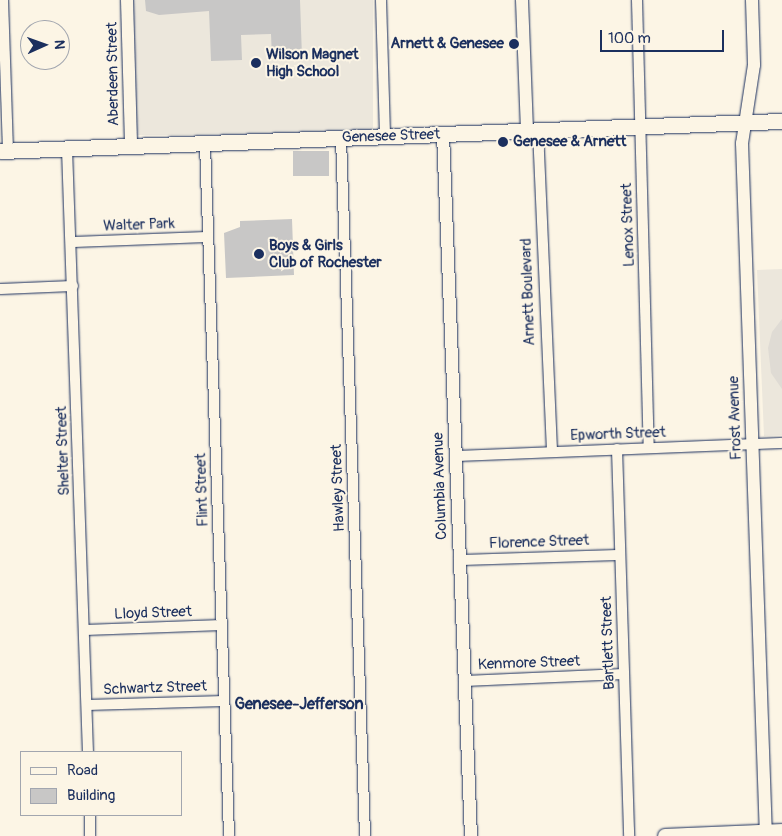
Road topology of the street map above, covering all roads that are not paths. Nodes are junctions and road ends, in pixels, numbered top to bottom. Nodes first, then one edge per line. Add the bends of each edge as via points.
1 (3, 0) edge
2 (128, 0) edge
3 (380, 0) edge
4 (522, 0) edge
5 (637, 0) edge
6 (752, 0) edge
7 (782, 121) edge
8 (744, 122) junction
9 (640, 126) junction
10 (532, 131) junction
11 (443, 134) junction
12 (385, 136) junction
13 (341, 138) junction
14 (205, 144) junction
15 (131, 146) junction
16 (67, 149) junction
17 (4, 151) edge
18 (208, 237) junction
19 (72, 242) junction
20 (73, 286) junction
21 (0, 289) edge
22 (782, 443) edge
23 (752, 444) junction
24 (649, 448) junction
25 (617, 450) junction
26 (552, 452) junction
27 (456, 456) junction
28 (620, 555) junction
29 (459, 560) junction
30 (222, 626) junction
31 (84, 630) junction
32 (624, 674) junction
33 (464, 681) junction
34 (224, 701) junction
35 (87, 705) junction
36 (88, 751) edge
37 (90, 816) edge
38 (782, 831) edge
39 (765, 834) edge
40 (90, 836) edge
41 (229, 836) edge
42 (365, 836) edge
43 (472, 836) edge
44 (629, 836) edge
45 (664, 836) edge

1 - 17 street
2 - 15 street, Aberdeen Street
3 - 12 street
4 - 10 street, Arnett Boulevard
5 - 9 street, Lenox Street
6 - 8 street, Frost Avenue via 754,65
7 - 8 main road, Genesee Street
8 - 9 main road, Genesee Street
8 - 23 street, Frost Avenue
9 - 10 main road, Genesee Street
9 - 24 street, Lenox Street
10 - 11 main road, Genesee Street
10 - 26 street, Arnett Boulevard
11 - 12 main road, Genesee Street
11 - 27 street, Columbia Avenue
12 - 13 main road, Genesee Street
13 - 14 main road, Genesee Street
13 - 42 street, Hawley Street
14 - 15 main road, Genesee Street
14 - 18 street, Flint Street
15 - 16 main road, Genesee Street
16 - 17 main road, Genesee Street
16 - 19 street, Shelter Street
18 - 19 street, Walter Park
18 - 30 street, Flint Street
19 - 20 street, Shelter Street
20 - 21 street
20 - 31 street, Shelter Street
22 - 23 street, Epworth Street
23 - 24 street, Epworth Street
23 - 39 street, Frost Avenue
24 - 25 street, Epworth Street
25 - 26 street, Epworth Street
25 - 28 street, Bartlett Street
26 - 27 street, Epworth Street
27 - 29 street, Columbia Avenue
28 - 29 street, Florence Street
28 - 32 street, Bartlett Street
29 - 33 street, Columbia Avenue
30 - 31 street, Lloyd Street
30 - 34 street, Flint Street
31 - 35 street, Shelter Street
32 - 33 street, Kenmore Street
32 - 44 street, Bartlett Street
33 - 43 street, Columbia Avenue
34 - 35 street, Schwartz Street
34 - 41 street, Flint Street
35 - 36 street, Shelter Street
37 - 40 street
38 - 39 main road
39 - 45 main road

